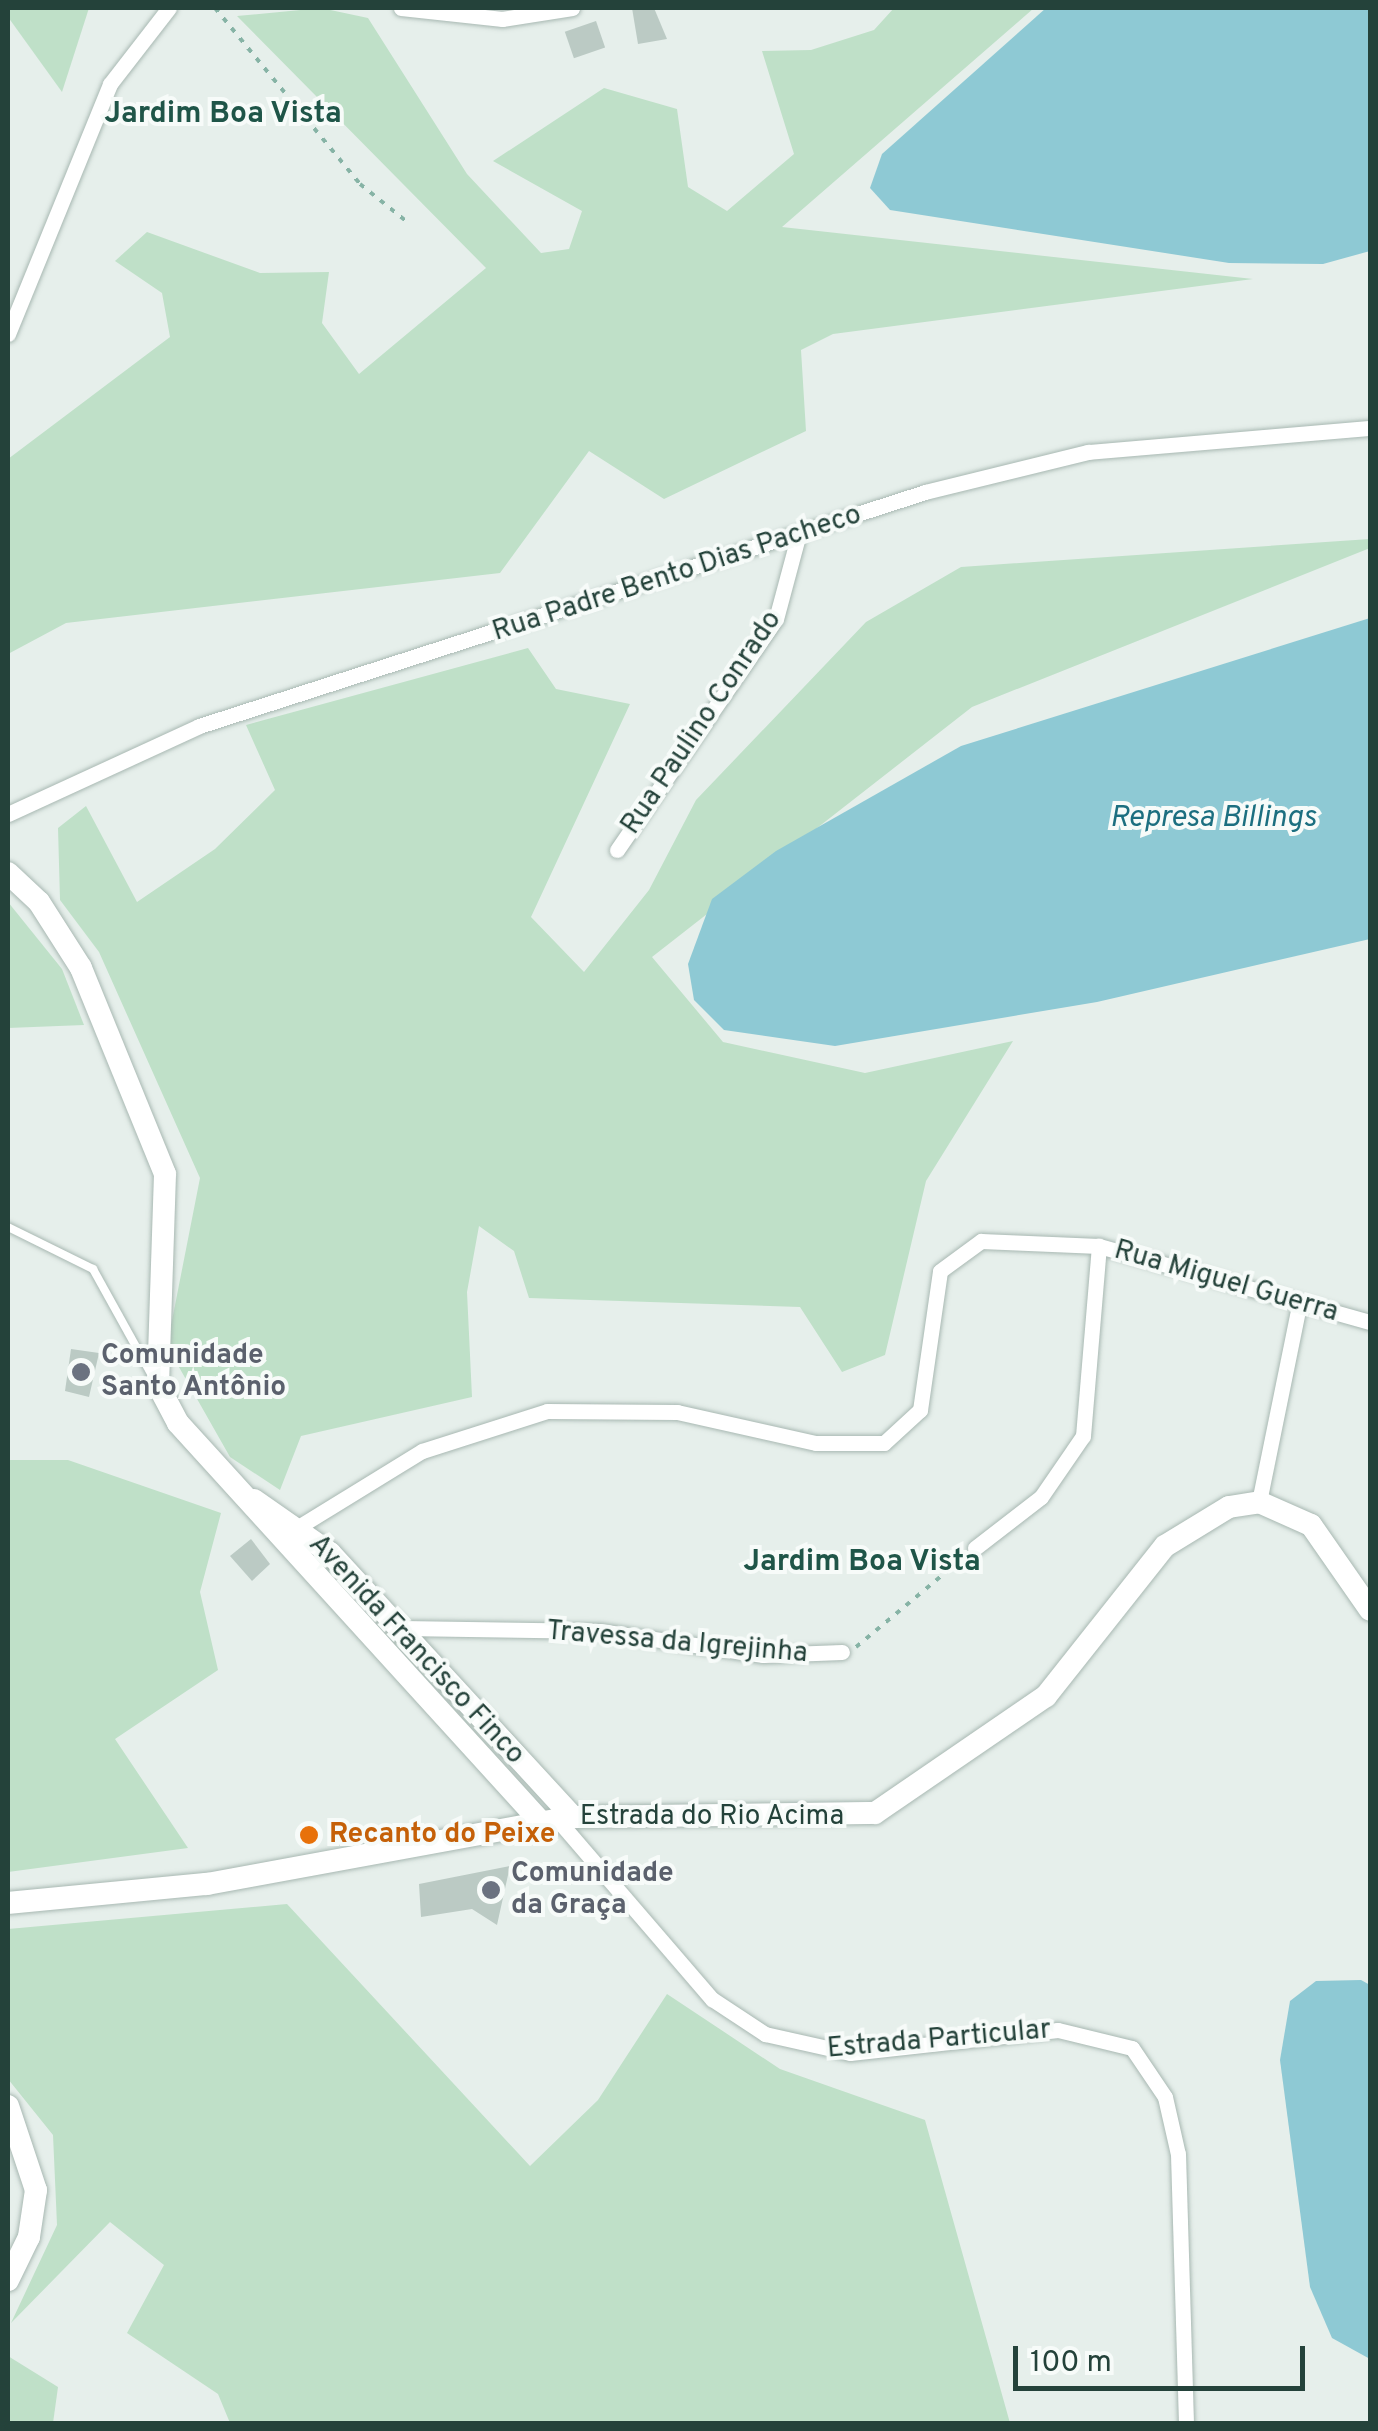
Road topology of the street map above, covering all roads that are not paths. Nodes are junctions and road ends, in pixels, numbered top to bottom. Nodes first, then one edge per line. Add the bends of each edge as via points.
1 (170, 8) edge
2 (402, 8) edge
3 (572, 8) edge
4 (8, 334) edge
5 (1370, 428) edge
6 (798, 537) junction
7 (8, 814) edge
8 (616, 850) dead end
9 (8, 873) edge
10 (8, 1227) edge
11 (1099, 1246) junction
12 (1299, 1305) junction
13 (1370, 1322) edge
14 (158, 1384) junction
15 (248, 1496) junction
16 (1259, 1502) junction
17 (300, 1526) junction
18 (975, 1548) road end
19 (291, 1554) junction
20 (1370, 1610) edge
21 (402, 1628) junction
22 (842, 1652) road end
23 (556, 1819) junction
24 (8, 1904) edge
25 (765, 2034) joint
26 (8, 2106) edge
27 (8, 2280) edge
28 (1186, 2424) edge

1 - 4 street via 110,84
2 - 3 street via 502,19
5 - 6 street, Rua Padre Bento Dias Pacheco via 1047,459
6 - 7 street, Rua Padre Bento Dias Pacheco via 199,726
6 - 8 street, Rua Paulino Conrado via 776,618
9 - 14 street via 39,902 81,968 165,1174
10 - 14 lane via 94,1269 128,1346
11 - 12 street, Rua Miguel Guerra
11 - 17 street, Rua Miguel Guerra via 1006,1238 952,1258 937,1284 920,1410 884,1444 816,1444 677,1412 548,1411 422,1451
11 - 18 street via 1082,1436 1041,1497
12 - 13 street, Rua Miguel Guerra
12 - 16 street
14 - 15 street, Avenida Francisco Finco via 178,1423
15 - 17 street, Avenida Francisco Finco
15 - 19 street, Avenida Francisco Finco
16 - 20 street via 1323,1536
16 - 23 street, Estrada do Rio Acima via 1187,1526 1046,1696 893,1806 841,1818
17 - 19 street
17 - 21 street, Avenida Francisco Finco
19 - 23 street, Avenida Francisco Finco
21 - 22 street, Travessa da Igrejinha via 599,1631 763,1654
21 - 23 street, Avenida Francisco Finco
23 - 24 street, Estrada do Rio Acima via 208,1884
23 - 25 street, Avenida Francisco Finco via 712,1999
25 - 28 street, Estrada Particular via 850,2053 1029,2030 1115,2039 1154,2076 1178,2154
26 - 27 street via 36,2190 29,2236

